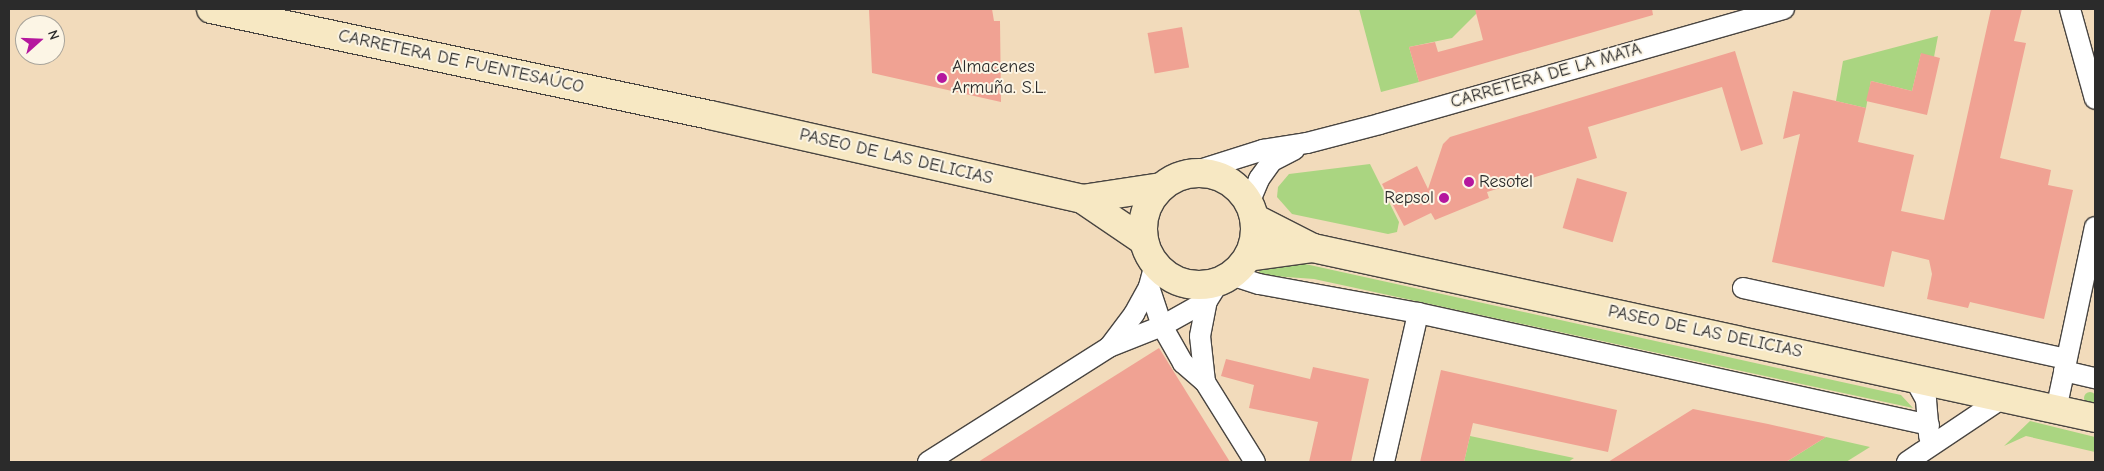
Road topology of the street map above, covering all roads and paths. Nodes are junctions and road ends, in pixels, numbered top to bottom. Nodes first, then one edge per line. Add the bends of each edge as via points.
1 (211, 9) edge
2 (1784, 9) edge
3 (2070, 9) edge
4 (2095, 99) edge
5 (710, 115) joint
6 (1307, 143) junction
7 (1190, 173) junction
8 (1161, 187) junction
9 (1082, 199) junction
10 (1251, 210) junction
11 (2095, 228) edge
12 (1313, 248) junction
13 (1149, 264) junction
14 (1226, 279) junction
15 (1743, 288) dead end
16 (1418, 313) junction
17 (1162, 326) junction
18 (1109, 347) junction
19 (2065, 365) junction
20 (1914, 378) junction
21 (2095, 378) edge
22 (1204, 382) junction
23 (2004, 397) junction
24 (2056, 410) junction
25 (2095, 418) edge
26 (1929, 425) junction
27 (1929, 449) junction
28 (928, 462) edge
29 (1255, 462) edge
30 (1384, 462) edge
31 (1907, 462) edge

1 - 5 main road, CARRETERA DE FUENTESAÚCO
2 - 6 street, CARRETERA DE LA MATA
3 - 4 street
5 - 9 main road, PASEO DE LAS DELICIAS
6 - 7 street, CARRETERA DE LA MATA via 1263,150
6 - 10 street, CARRETERA DE LA MATA via 1272,161 1259,179
7 - 8 main road
7 - 10 main road via 1208,173 1224,178 1238,189
8 - 9 main road, PASEO DE LAS DELICIAS
8 - 13 main road via 1149,202 1143,221
9 - 13 main road, PASEO DE LAS DELICIAS
10 - 12 main road, PASEO DE LAS DELICIAS
10 - 14 main road via 1254,238
11 - 19 street
12 - 14 main road, PASEO DE LAS DELICIAS
12 - 20 main road, PASEO DE LAS DELICIAS
13 - 14 main road via 1184,283 1201,286
13 - 17 street
13 - 18 street via 1134,314
14 - 16 street
14 - 17 street
14 - 22 street via 1200,336
15 - 19 street
16 - 26 street
16 - 30 street
17 - 18 street
17 - 22 street via 1183,363
18 - 28 street
19 - 21 street
19 - 24 street
20 - 23 main road, PASEO DE LAS DELICIAS
20 - 26 street via 1926,400
22 - 29 street
23 - 24 main road, PASEO DE LAS DELICIAS
23 - 27 street
24 - 25 main road, PASEO DE LAS DELICIAS
26 - 27 street
27 - 31 street

